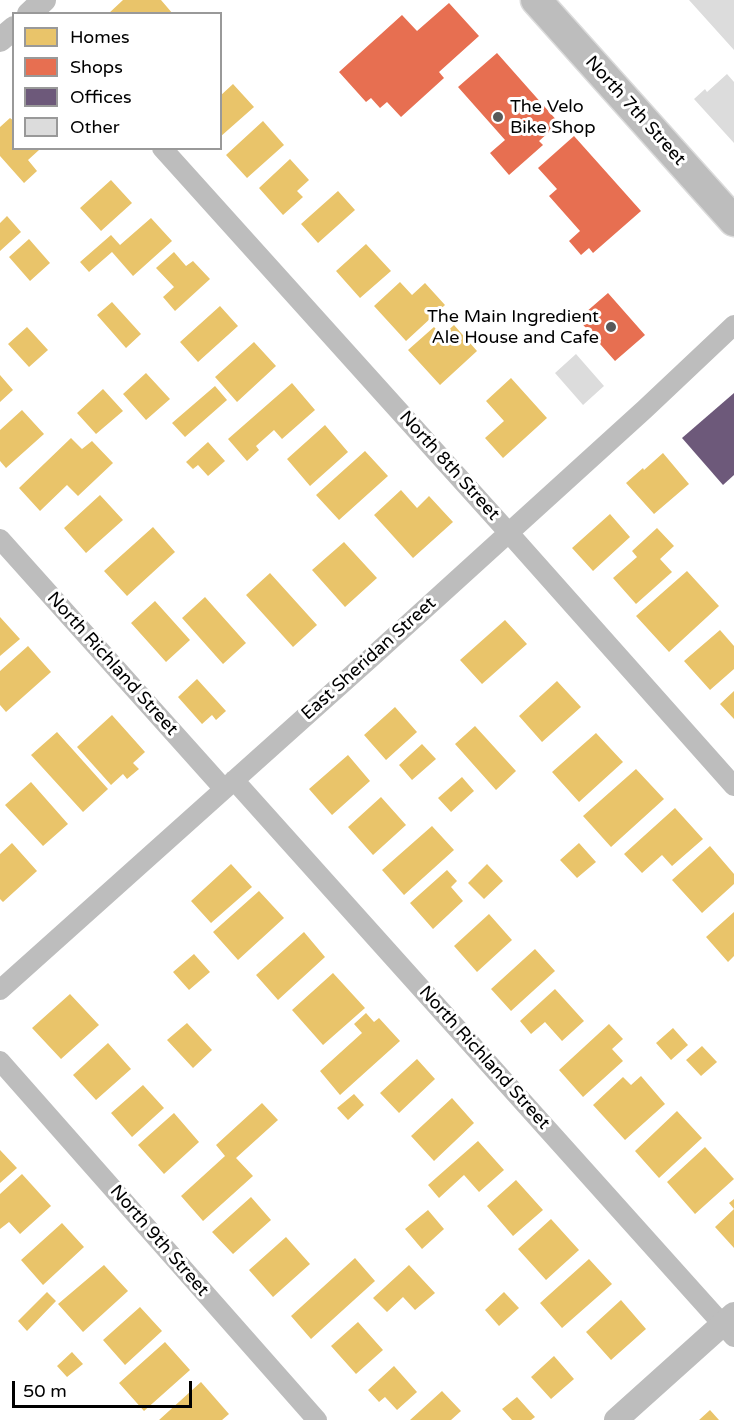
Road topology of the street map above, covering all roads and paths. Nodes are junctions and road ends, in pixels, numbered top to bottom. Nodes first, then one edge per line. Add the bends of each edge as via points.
1 (536, 0) edge
2 (12, 30) edge
3 (0, 40) edge
4 (164, 150) edge
5 (734, 221) edge
6 (734, 325) edge
7 (508, 532) junction
8 (0, 539) edge
9 (229, 784) junction
10 (734, 786) edge
11 (0, 990) edge
12 (0, 1061) edge
13 (730, 1325) edge
14 (317, 1420) edge
15 (616, 1420) edge

1 - 5 main road, North 7th Street
2 - 3 street
4 - 7 street, North 8th Street
6 - 7 street, East Sheridan Street
7 - 9 street, East Sheridan Street
7 - 10 street, North 8th Street
8 - 9 street, North Richland Street
9 - 11 street, East Sheridan Street
9 - 13 street, North Richland Street
12 - 14 street, North 9th Street
13 - 15 street

